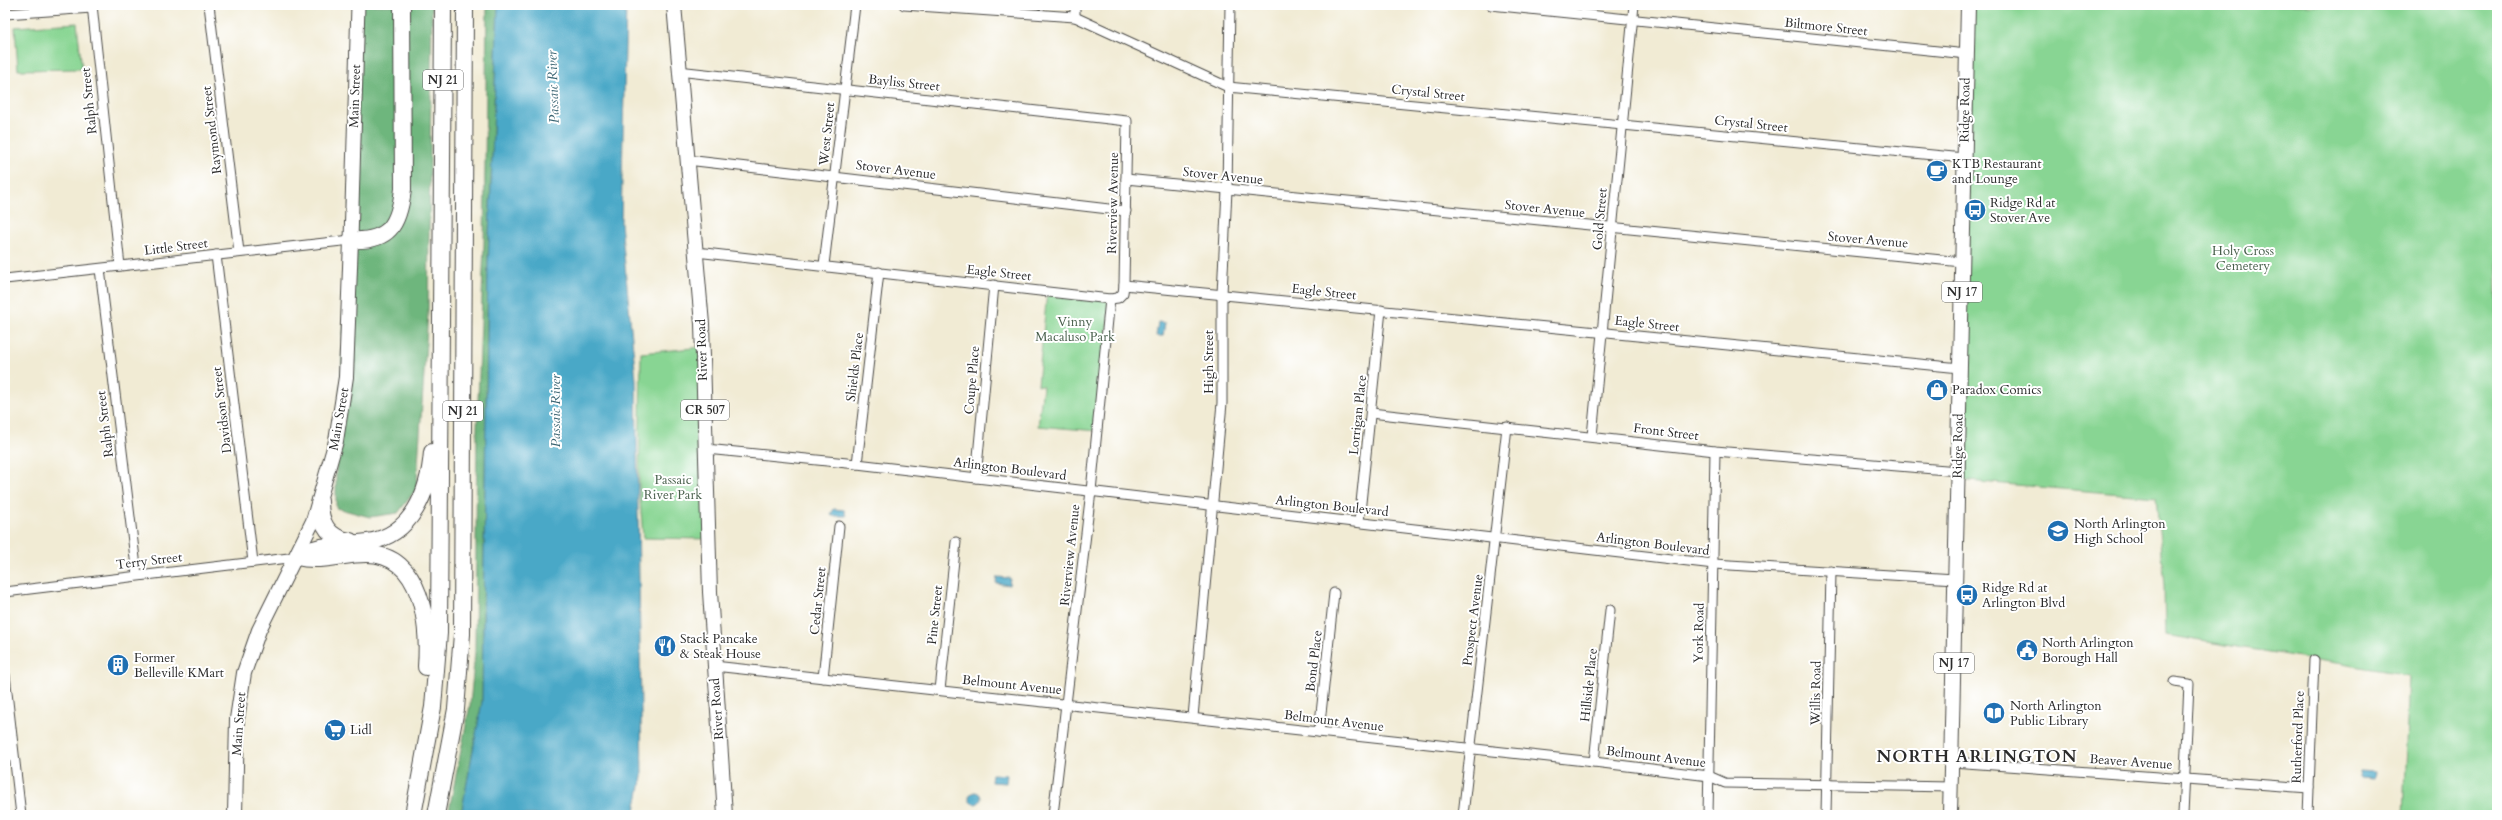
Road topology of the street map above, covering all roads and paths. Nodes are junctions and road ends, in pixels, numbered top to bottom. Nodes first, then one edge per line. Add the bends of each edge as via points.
1 (209, 5) edge
2 (358, 5) edge
3 (402, 5) edge
4 (443, 5) edge
5 (465, 5) edge
6 (674, 5) edge
7 (855, 5) edge
8 (904, 5) edge
9 (1076, 5) edge
10 (1230, 5) edge
11 (1491, 5) edge
12 (1634, 5) edge
13 (1968, 5) edge
14 (92, 6) edge
15 (5, 14) edge
16 (1075, 17) junction
17 (1633, 21) junction
18 (1967, 54) junction
19 (678, 71) junction
20 (1228, 87) junction
21 (845, 89) junction
22 (1127, 121) joint
23 (1622, 125) junction
24 (1964, 158) junction
25 (687, 160) junction
26 (835, 176) junction
27 (1126, 179) junction
28 (1227, 190) junction
29 (1126, 211) junction
30 (1612, 229) junction
31 (351, 240) junction
32 (442, 245) junction
33 (239, 252) junction
34 (696, 252) junction
35 (216, 255) junction
36 (1962, 262) junction
37 (824, 265) junction
38 (120, 266) junction
39 (100, 269) junction
40 (879, 272) junction
41 (5, 279) edge
42 (1124, 285) junction
43 (994, 286) junction
44 (1222, 294) junction
45 (1110, 299) junction
46 (1382, 310) junction
47 (1602, 332) junction
48 (1960, 368) junction
49 (1371, 413) junction
50 (1507, 427) junction
51 (1592, 436) junction
52 (706, 449) junction
53 (1715, 451) junction
54 (857, 464) junction
55 (1958, 471) junction
56 (976, 478) junction
57 (1091, 491) junction
58 (320, 501) junction
59 (1212, 506) junction
60 (1359, 522) junction
61 (839, 526) dead end
62 (1495, 538) junction
63 (368, 542) junction
64 (956, 542) dead end
65 (297, 557) junction
66 (253, 562) junction
67 (1714, 564) junction
68 (1831, 571) junction
69 (137, 575) junction
70 (1955, 579) junction
71 (5, 592) edge
72 (1334, 593) dead end
73 (1610, 610) dead end
74 (2314, 660) dead end
75 (714, 666) junction
76 (5, 675) edge
77 (823, 678) junction
78 (2174, 682) dead end
79 (940, 690) junction
80 (1067, 704) junction
81 (1193, 717) junction
82 (1318, 732) junction
83 (1470, 750) junction
84 (1594, 762) junction
85 (1952, 762) junction
86 (1709, 776) junction
87 (2185, 779) junction
88 (1827, 785) junction
89 (1951, 787) junction
90 (2309, 788) junction
91 (21, 815) edge
92 (235, 815) edge
93 (413, 815) edge
94 (436, 815) edge
95 (725, 815) edge
96 (1053, 815) edge
97 (1463, 815) edge
98 (1708, 815) edge
99 (1826, 815) edge
100 (1950, 815) edge
101 (2183, 815) edge
102 (2308, 815) edge

1 - 33 street, Raymond Street
2 - 31 street, Main Street
3 - 31 highway via 403,189 400,207 387,233 373,240
4 - 32 highway, NJ 21
5 - 94 highway, NJ 21 via 462,634 456,709
6 - 19 main road, River Road / CR 507
7 - 21 street, West Street
8 - 16 street, Crystal Street
9 - 16 street
10 - 20 street, High Street
11 - 17 street, Biltmore Street
12 - 17 street, Gold Street
13 - 18 main road, Ridge Road / NJ 17
14 - 15 street
14 - 38 street, Ralph Street
16 - 20 street, Crystal Street
17 - 18 street, Biltmore Street
17 - 23 street, Gold Street
18 - 24 main road, Ridge Road / NJ 17
19 - 21 street, Bayliss Street
19 - 25 main road, River Road / CR 507
20 - 23 street, Crystal Street
20 - 28 street, High Street
21 - 22 street, Bayliss Street
21 - 26 street, West Street
22 - 27 street, Riverview Avenue
23 - 24 street, Crystal Street
23 - 30 street, Gold Street
24 - 36 main road, Ridge Road / NJ 17
25 - 26 street, Stover Avenue
25 - 34 main road, River Road / CR 507
26 - 29 street, Stover Avenue
26 - 37 street, West Street
27 - 28 street, Stover Avenue
27 - 29 street, Riverview Avenue
28 - 30 street, Stover Avenue
28 - 44 street, High Street
29 - 42 street, Riverview Avenue
30 - 36 street, Stover Avenue
30 - 47 street, Gold Street
31 - 33 street, Little Street
31 - 58 main road, Main Street via 348,345 342,409
32 - 63 highway via 429,476 420,503 403,526 392,534
32 - 93 highway, NJ 21 via 439,633 433,707
33 - 35 street, Little Street
34 - 37 street, Eagle Street
34 - 52 main road, River Road / CR 507 via 702,324
35 - 38 street, Little Street
35 - 66 street, Davidson Street
36 - 48 main road, Ridge Road / NJ 17
37 - 40 street, Eagle Street
38 - 39 street, Little Street
39 - 41 street, Little Street
39 - 69 street, Ralph Street
40 - 43 street, Eagle Street
40 - 54 street, Shields Place
42 - 44 street, Eagle Street
42 - 45 street via 1124,293 1118,298
43 - 45 street, Eagle Street
43 - 56 street, Coupe Place
44 - 46 street, Eagle Street
44 - 59 street, High Street via 1222,404
45 - 57 street, Riverview Avenue
46 - 47 street, Eagle Street
46 - 49 street, Lorrigan Place
47 - 48 street, Eagle Street
47 - 51 street, Gold Street
48 - 55 main road, Ridge Road / NJ 17
49 - 50 street, Front Street
49 - 60 street, Lorrigan Place
50 - 51 street, Front Street
50 - 62 street, Prospect Avenue
51 - 53 street, Front Street
52 - 54 street, Arlington Boulevard
52 - 75 main road, River Road / CR 507
53 - 55 street, Front Street
53 - 67 street, York Road
54 - 56 street, Arlington Boulevard
55 - 70 main road, Ridge Road / NJ 17
56 - 57 street, Arlington Boulevard
57 - 59 street, Arlington Boulevard
57 - 80 street, Riverview Avenue
58 - 63 highway via 323,523 336,538
58 - 65 main road, Main Street
59 - 60 street, Arlington Boulevard
59 - 81 street, High Street
60 - 62 street, Arlington Boulevard
61 - 77 street, Cedar Street
62 - 67 street, Arlington Boulevard
62 - 83 street, Prospect Avenue
63 - 65 highway via 314,548
64 - 79 street, Pine Street
65 - 66 street, Terry Street
65 - 92 main road, Main Street via 259,630 244,673 237,719
65 - 93 highway via 314,560 357,554 379,555 398,564 418,593 425,619 427,650
66 - 69 street, Terry Street
67 - 68 street, Arlington Boulevard
67 - 86 street, York Road
68 - 70 street, Arlington Boulevard
68 - 88 street, Willis Road
69 - 71 street, Terry Street
70 - 85 main road, Ridge Road / NJ 17
72 - 82 street, Bond Place
73 - 84 street, Hillside Place
74 - 90 street, Rutherford Place
75 - 77 street, Belmount Avenue
75 - 95 main road, River Road / CR 507
76 - 91 street
77 - 79 street, Belmount Avenue
78 - 87 street via 2189,684
79 - 80 street, Belmount Avenue
80 - 81 street, Belmount Avenue
80 - 96 street, Riverview Avenue
81 - 82 street, Belmount Avenue
82 - 83 street, Belmount Avenue
83 - 84 street, Belmount Avenue
83 - 97 street, Prospect Avenue
84 - 86 street, Belmount Avenue
85 - 87 street, Beaver Avenue
85 - 89 main road, Ridge Road / NJ 17
86 - 88 street, Belmount Avenue via 1725,783
86 - 98 street, York Road
87 - 90 street, Beaver Avenue
87 - 101 street
88 - 89 street, Belmount Avenue
88 - 99 street, Willis Road
89 - 100 main road, Ridge Road / NJ 17
90 - 102 street, Rutherford Place

